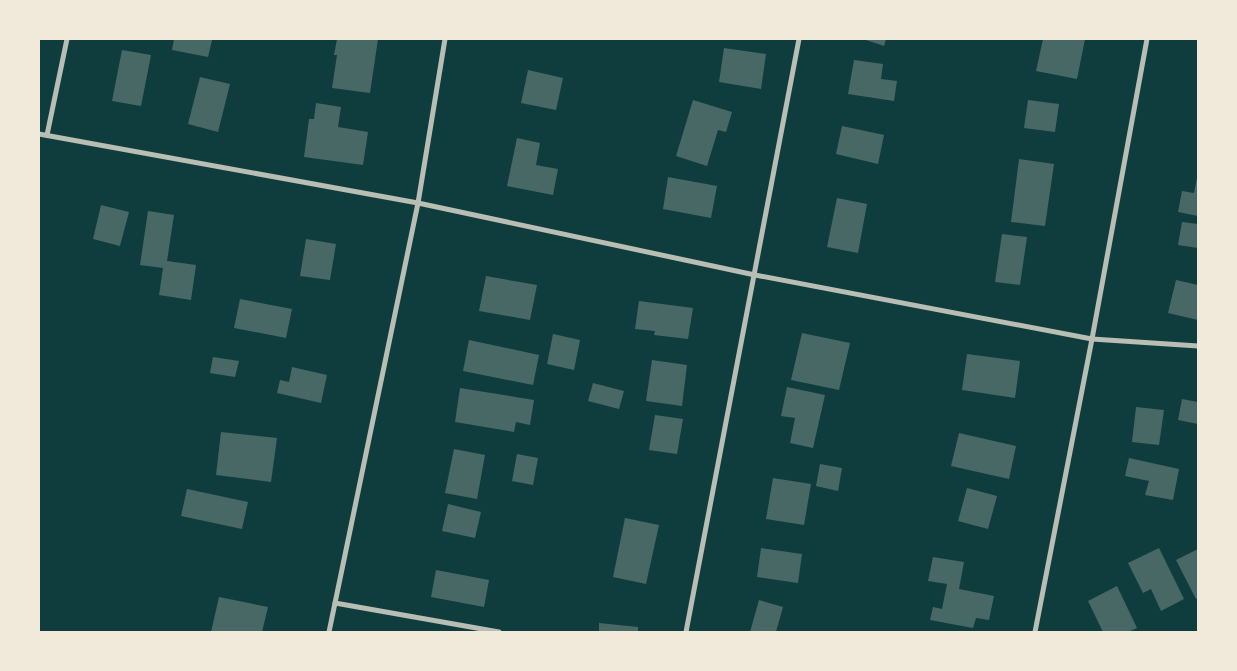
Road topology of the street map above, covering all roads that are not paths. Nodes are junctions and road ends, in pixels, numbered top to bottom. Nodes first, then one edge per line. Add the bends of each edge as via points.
1 (67, 39) edge
2 (445, 39) edge
3 (799, 39) edge
4 (1147, 39) edge
5 (39, 134) edge
6 (47, 135) junction
7 (418, 203) junction
8 (755, 275) junction
9 (1092, 340) junction
10 (1198, 346) edge
11 (335, 603) junction
12 (329, 632) edge
13 (499, 632) edge
14 (686, 632) edge
15 (1035, 632) edge

1 - 6 street
2 - 7 street
3 - 8 street
4 - 9 street
5 - 6 street
6 - 7 street
7 - 8 street
7 - 11 street
8 - 9 street
8 - 14 street
9 - 10 street
9 - 15 street
11 - 12 street
11 - 13 street

